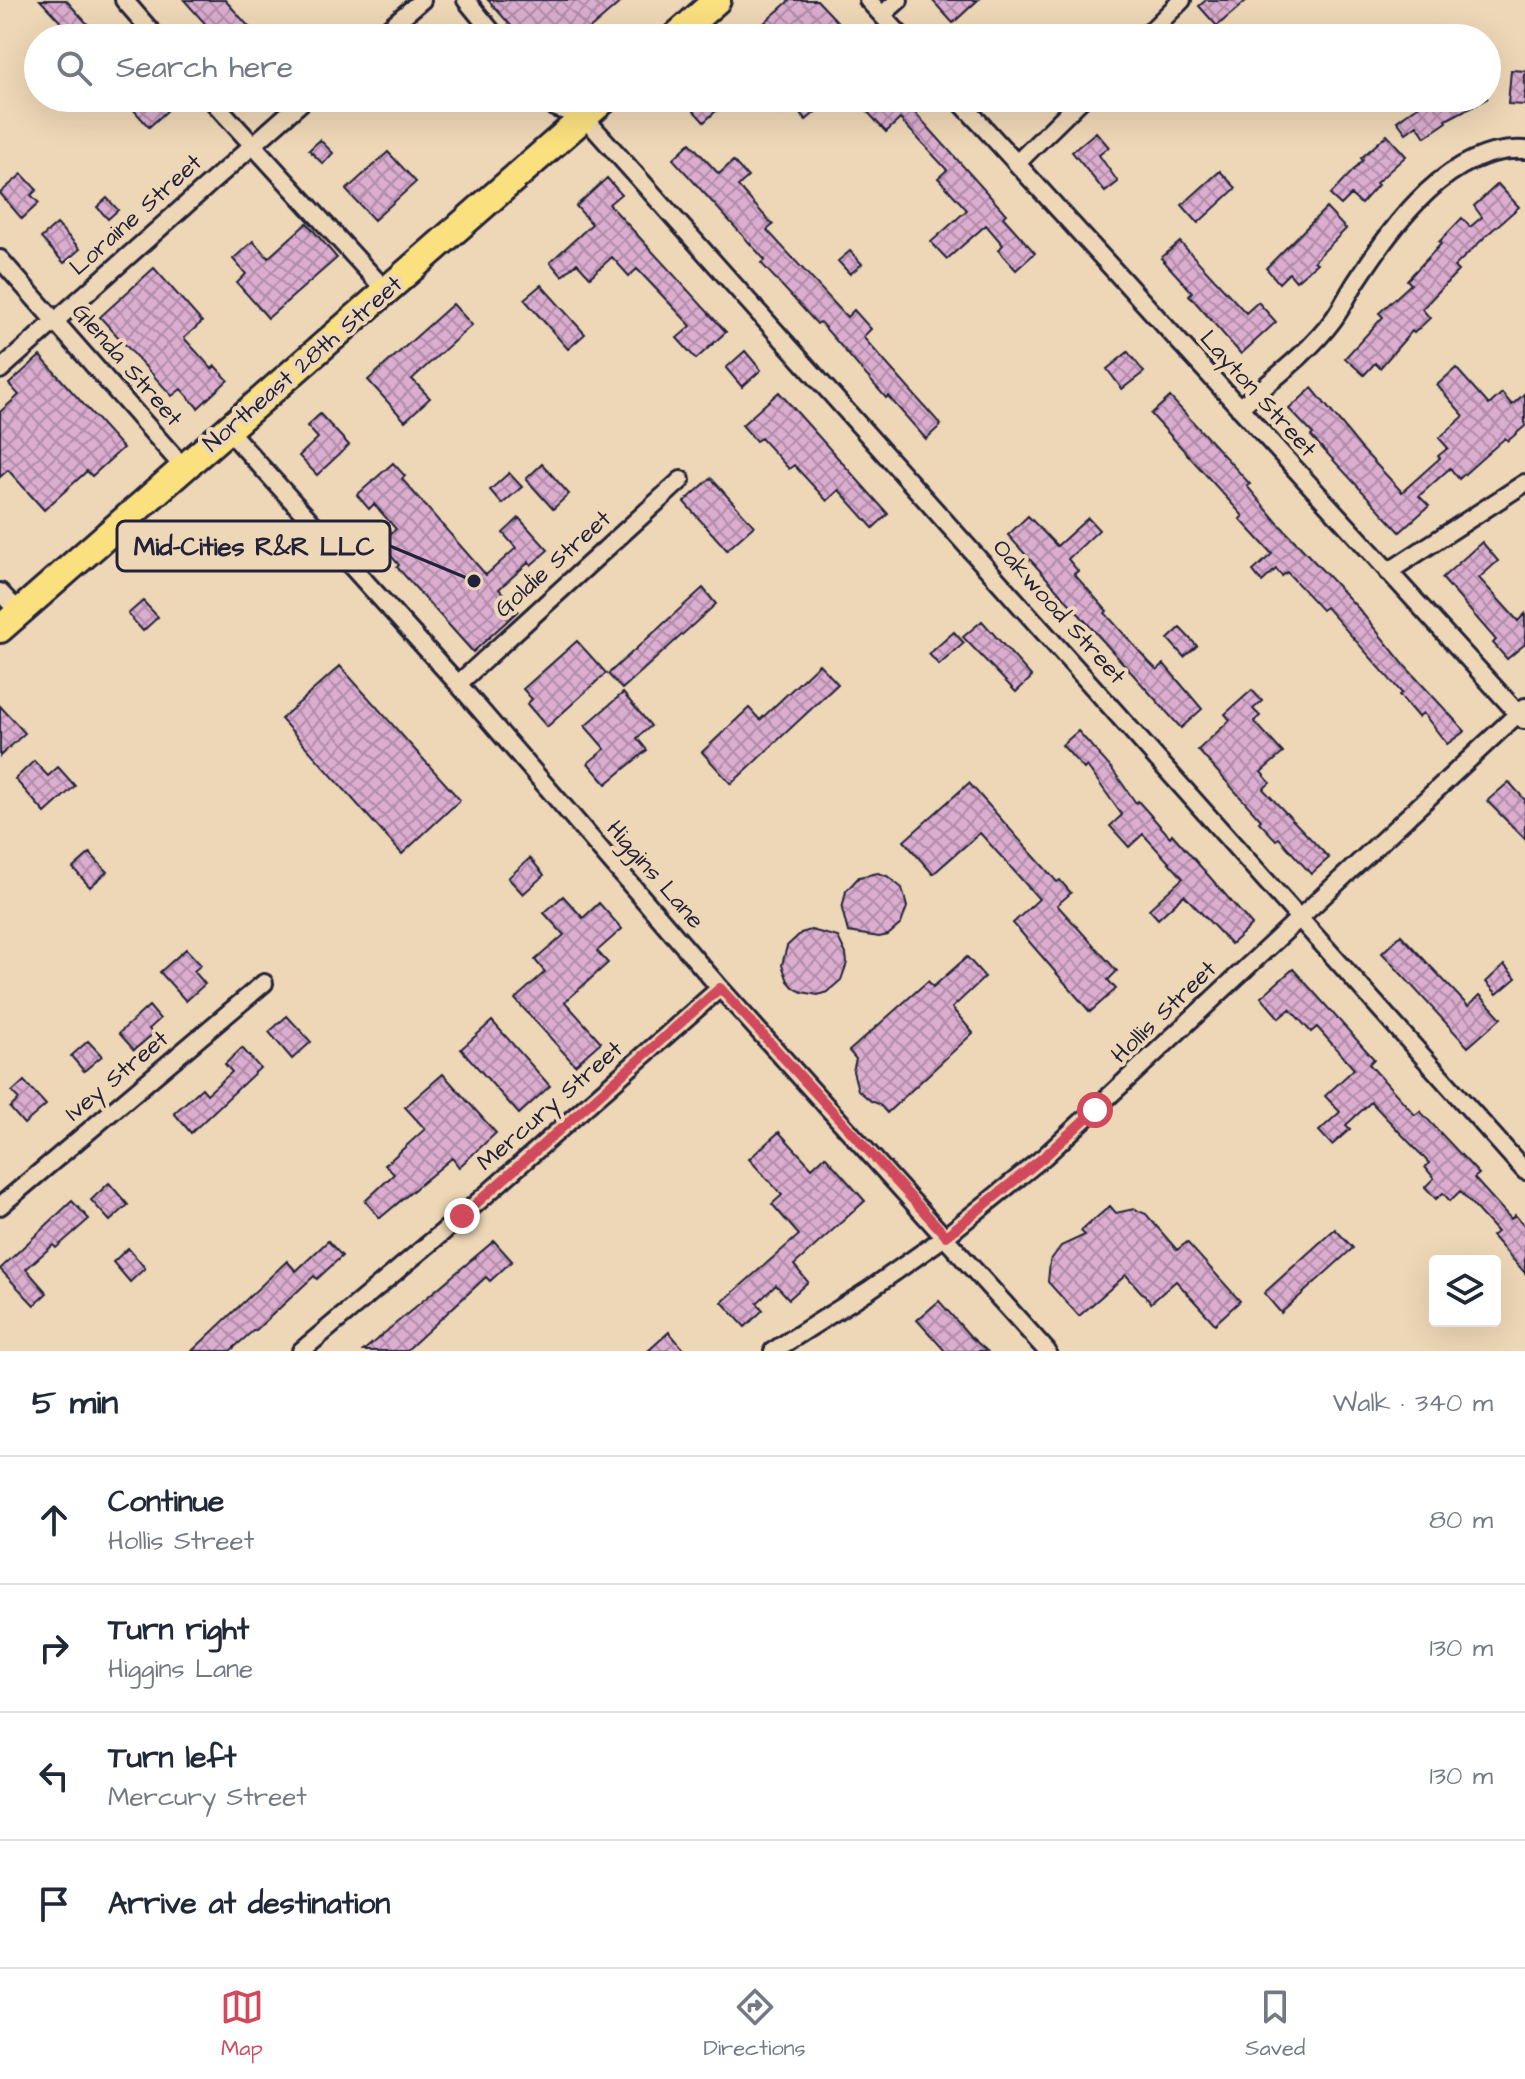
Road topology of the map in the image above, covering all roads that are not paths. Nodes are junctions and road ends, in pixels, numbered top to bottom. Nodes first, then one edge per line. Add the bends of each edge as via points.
1 (124, 0) edge
2 (422, 0) edge
3 (466, 0) edge
4 (717, 0) edge
5 (868, 0) edge
6 (899, 0) edge
7 (1182, 0) edge
8 (882, 15) junction
9 (145, 24) edge
10 (394, 24) edge
11 (486, 24) edge
12 (690, 24) edge
13 (890, 24) edge
14 (1158, 24) edge
15 (223, 112) edge
16 (290, 112) edge
17 (568, 112) edge
18 (590, 112) edge
19 (970, 112) edge
20 (1069, 112) edge
21 (584, 117) junction
22 (252, 144) junction
23 (1525, 150) edge
24 (1017, 163) junction
25 (0, 259) edge
26 (386, 291) junction
27 (55, 319) junction
28 (0, 370) edge
29 (1239, 408) junction
30 (228, 430) junction
31 (184, 468) junction
32 (681, 480) dead end
33 (1525, 483) edge
34 (1388, 572) junction
35 (0, 592) edge
36 (9, 620) edge
37 (458, 684) junction
38 (1523, 714) edge
39 (1299, 917) junction
40 (264, 983) dead end
41 (720, 988) junction
42 (1525, 1171) edge
43 (0, 1206) edge
44 (946, 1236) junction
45 (301, 1351) edge
46 (773, 1351) edge
47 (1047, 1351) edge

1 - 9 street
2 - 10 street
3 - 11 street
4 - 12 main road
5 - 8 street
6 - 8 street
7 - 14 street
8 - 13 street
15 - 22 street
16 - 22 street, Loraine Street
17 - 21 street, Oakwood Street
18 - 21 main road, Northeast 28th Street
19 - 24 street, Layton Street
20 - 24 street
21 - 26 main road, Northeast 28th Street
21 - 39 street, Oakwood Street
22 - 26 street
22 - 27 street, Loraine Street
23 - 29 street via 1509,149 1461,166 1418,200 1332,321
24 - 29 street, Layton Street
25 - 27 street, Glenda Street
26 - 30 main road, Northeast 28th Street
27 - 28 street, Loraine Street
27 - 31 street, Glenda Street
29 - 34 street, Layton Street
30 - 31 main road, Northeast 28th Street
30 - 37 street, Higgins Lane
31 - 36 main road, Northeast 28th Street
32 - 37 street, Goldie Street
33 - 34 street
34 - 38 street, Layton Street
35 - 36 street
37 - 41 street, Higgins Lane
38 - 39 street, Hollis Street
39 - 42 street, Oakwood Street
39 - 44 street, Hollis Street via 1055,1147
40 - 43 street, Ivey Street
41 - 44 street, Higgins Lane
41 - 45 street, Mercury Street
44 - 46 street, Hollis Street
44 - 47 street, Higgins Lane

